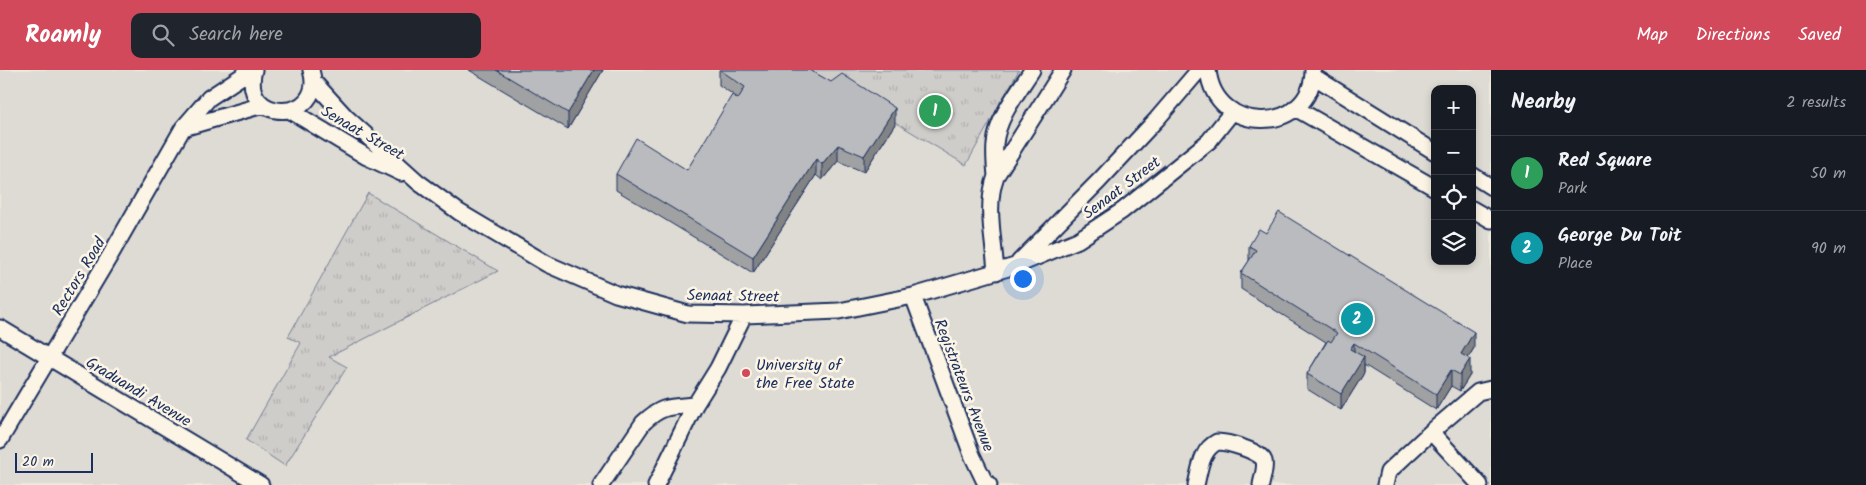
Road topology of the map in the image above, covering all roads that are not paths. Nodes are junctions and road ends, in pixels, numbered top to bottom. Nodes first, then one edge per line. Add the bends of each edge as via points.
1 (252, 70) edge
2 (1032, 70) edge
3 (1063, 70) edge
4 (1199, 70) edge
5 (1208, 70) edge
6 (312, 73) edge
7 (1313, 73) edge
8 (264, 105) junction
9 (1295, 108) junction
10 (292, 111) junction
11 (1232, 112) junction
12 (183, 128) junction
13 (1431, 149) edge
14 (996, 176) junction
15 (1476, 178) edge
16 (418, 182) junction
17 (1431, 186) edge
18 (1491, 187) edge
19 (1476, 211) edge
20 (1491, 220) edge
21 (1014, 266) junction
22 (996, 272) junction
23 (913, 296) junction
24 (744, 315) junction
25 (0, 328) edge
26 (49, 357) junction
27 (1491, 389) edge
28 (695, 405) junction
29 (1431, 432) junction
30 (0, 440) edge
31 (261, 485) edge
32 (601, 485) edge
33 (656, 485) edge
34 (988, 485) edge
35 (1196, 485) edge
36 (1261, 485) edge
37 (1385, 485) edge
38 (1480, 485) edge

1 - 8 lane via 252,88
1 - 12 lane, Rectors Road via 209,98
2 - 14 lane via 1002,119 994,144
3 - 14 lane
4 - 21 lane, Senaat Street via 1099,181
5 - 11 lane via 1215,95
6 - 10 lane via 312,91 307,100
6 - 16 lane, Senaat Street via 346,117
7 - 9 lane via 1310,88
7 - 13 lane
8 - 10 lane via 272,110
8 - 12 lane
9 - 11 lane via 1264,121
9 - 17 lane
10 - 16 lane, Senaat Street via 367,157
11 - 21 lane, Senaat Street via 1209,141 1122,211 1078,240
12 - 26 lane, Rectors Road
14 - 22 lane via 991,188 991,208
15 - 18 lane
16 - 24 lane, Senaat Street via 459,212 547,264 616,294 688,314
19 - 20 lane
21 - 22 lane, Senaat Street
22 - 23 lane, Senaat Street
23 - 24 lane, Senaat Street via 839,311
23 - 34 lane, Registrateurs Avenue via 972,455
24 - 28 lane via 718,368
25 - 26 lane, Graduandi Avenue
26 - 30 lane, Rectors Road
26 - 31 lane, Graduandi Avenue
27 - 29 lane via 1478,392
28 - 32 lane via 656,411 643,423
28 - 33 lane
29 - 37 lane via 1388,472
29 - 38 lane
35 - 36 lane via 1205,452 1217,442 1255,452 1263,458

